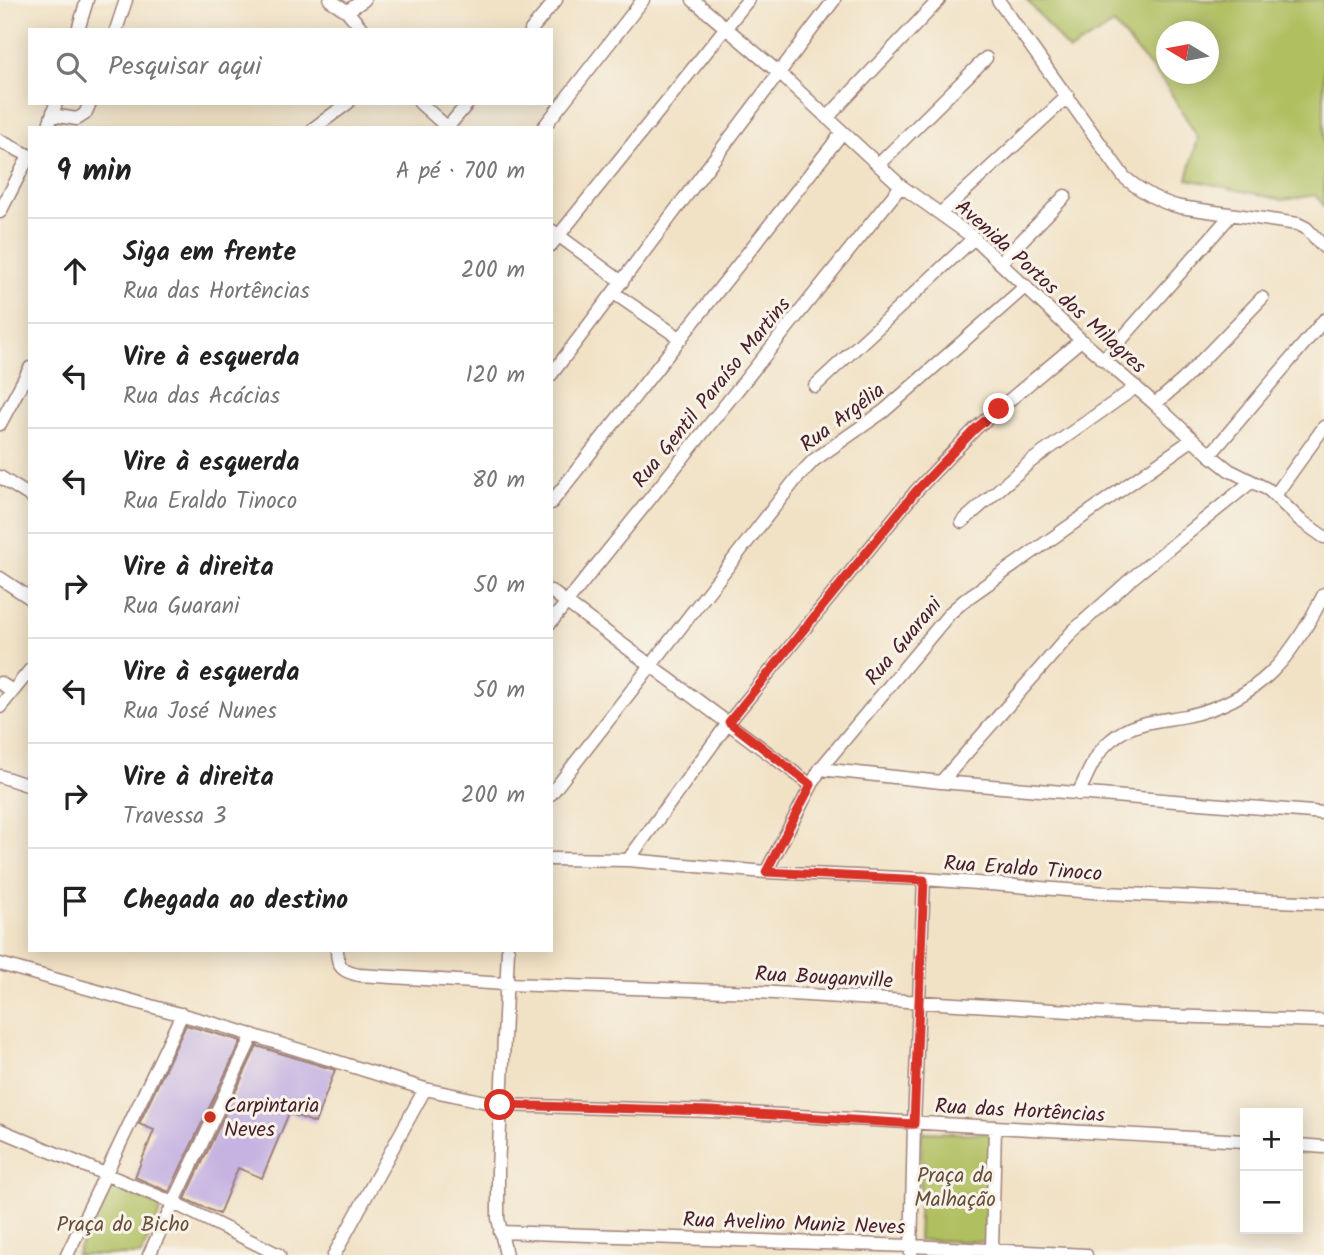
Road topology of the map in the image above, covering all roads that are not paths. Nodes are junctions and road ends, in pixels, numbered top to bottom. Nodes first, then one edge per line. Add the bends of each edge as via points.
1 (87, 0) edge
2 (126, 0) edge
3 (330, 0) edge
4 (364, 0) edge
5 (556, 0) edge
6 (643, 0) edge
7 (693, 0) edge
8 (748, 0) edge
9 (834, 0) edge
10 (939, 0) edge
11 (998, 0) edge
12 (347, 11) junction
13 (725, 27) junction
14 (79, 28) edge
15 (117, 28) edge
16 (361, 28) edge
17 (533, 28) edge
18 (986, 58) dead end
19 (778, 72) junction
20 (1068, 96) junction
21 (89, 105) edge
22 (345, 105) edge
23 (422, 105) edge
24 (466, 105) edge
25 (52, 115) edge
26 (827, 118) junction
27 (317, 126) edge
28 (445, 126) edge
29 (449, 126) edge
30 (545, 126) edge
31 (842, 133) junction
32 (0, 141) edge
33 (28, 155) edge
34 (28, 158) edge
35 (878, 165) junction
36 (901, 186) junction
37 (1065, 196) dead end
38 (0, 212) edge
39 (941, 213) junction
40 (1231, 215) junction
41 (554, 237) edge
42 (974, 238) junction
43 (1324, 247) edge
44 (1000, 263) junction
45 (622, 282) junction
46 (1026, 286) junction
47 (614, 293) junction
48 (1262, 298) dead end
49 (1324, 320) edge
50 (681, 339) junction
51 (1081, 340) junction
52 (1104, 359) junction
53 (28, 372) edge
54 (553, 372) edge
55 (815, 386) dead end
56 (1136, 387) junction
57 (1156, 404) junction
58 (0, 425) edge
59 (1324, 427) edge
60 (1193, 439) junction
61 (1210, 455) junction
62 (0, 477) edge
63 (1251, 482) junction
64 (1276, 494) junction
65 (28, 495) edge
66 (553, 500) edge
67 (962, 522) dead end
68 (1324, 537) edge
69 (0, 578) edge
70 (553, 592) edge
71 (1324, 594) edge
72 (28, 597) edge
73 (567, 603) junction
74 (553, 620) edge
75 (650, 664) junction
76 (28, 672) edge
77 (0, 683) edge
78 (13, 691) junction
79 (0, 707) edge
80 (729, 722) junction
81 (821, 769) junction
82 (0, 776) edge
83 (941, 782) junction
84 (28, 785) edge
85 (811, 785) junction
86 (553, 790) edge
87 (1077, 794) junction
88 (1324, 813) edge
89 (553, 859) edge
90 (628, 860) junction
91 (766, 872) junction
92 (924, 880) junction
93 (1324, 903) edge
94 (337, 952) edge
95 (508, 952) edge
96 (0, 964) edge
97 (506, 984) junction
98 (919, 1002) junction
99 (182, 1014) junction
100 (1324, 1021) edge
101 (253, 1035) junction
102 (425, 1089) junction
103 (500, 1105) junction
104 (914, 1124) junction
105 (995, 1127) junction
106 (0, 1130) edge
107 (1240, 1141) edge
108 (1303, 1145) edge
109 (1324, 1147) edge
110 (106, 1174) junction
111 (174, 1203) junction
112 (500, 1232) junction
113 (992, 1250) junction
114 (911, 1251) edge
115 (67, 1255) edge
116 (149, 1255) edge
117 (279, 1255) edge
118 (334, 1255) edge
119 (506, 1255) edge
120 (1086, 1255) edge

1 - 14 street
2 - 15 street
3 - 12 street
4 - 12 street
5 - 17 street
6 - 30 street
7 - 13 street, Avenida Portos dos Milagres
8 - 13 street
9 - 19 street
10 - 26 street
11 - 20 street
12 - 16 street
13 - 19 street, Avenida Portos dos Milagres
13 - 41 street
18 - 35 street
19 - 26 street, Avenida Portos dos Milagres
19 - 45 street
20 - 39 street
20 - 40 street via 1124,177 1137,188 1164,203
21 - 25 street via 77,120
22 - 27 street
23 - 28 street
24 - 29 street
26 - 31 street, Avenida Portos dos Milagres
31 - 35 street, Avenida Portos dos Milagres
31 - 50 street
32 - 33 street
34 - 38 street
35 - 36 street, Avenida Portos dos Milagres
36 - 39 street, Avenida Portos dos Milagres
36 - 73 street, Rua Gentil Paraíso Martins
37 - 44 street
39 - 42 street, Avenida Portos dos Milagres
40 - 43 street via 1287,220 1306,228
40 - 52 street
41 - 45 street
42 - 44 street, Avenida Portos dos Milagres
42 - 55 street
44 - 46 street, Avenida Portos dos Milagres
45 - 47 street
46 - 51 street, Avenida Portos dos Milagres
46 - 75 street, Rua Argélia via 884,411 814,460
47 - 50 street
47 - 54 street
48 - 57 street
49 - 61 street
50 - 66 street
51 - 52 street, Avenida Portos dos Milagres
51 - 80 street via 950,454
52 - 56 street, Avenida Portos dos Milagres
53 - 58 street
56 - 57 street, Avenida Portos dos Milagres
56 - 67 street via 1030,463
57 - 60 street, Avenida Portos dos Milagres
59 - 64 street
60 - 61 street, Avenida Portos dos Milagres
60 - 81 street, Rua Guarani via 957,606
61 - 63 street, Avenida Portos dos Milagres
62 - 65 street
63 - 64 street, Avenida Portos dos Milagres
63 - 83 street via 1073,631
64 - 68 street, Avenida Portos dos Milagres
69 - 72 street
70 - 73 street
71 - 87 street via 1288,657 1260,684 1199,712 1153,720 1122,732 1099,752
73 - 74 street, Rua Gentil Paraíso Martins
73 - 75 street
75 - 80 street
75 - 86 street, Rua Argélia
76 - 78 street
77 - 78 street
78 - 79 street
80 - 85 street
80 - 90 street
81 - 83 street
81 - 85 street, Rua Guarani
82 - 84 street
83 - 87 street
85 - 91 street, Rua Guarani
87 - 88 street
89 - 90 street, Rua Eraldo Tinoco
90 - 91 street, Rua Eraldo Tinoco
91 - 92 street, Rua Eraldo Tinoco
92 - 93 street, Rua Eraldo Tinoco
92 - 98 street
94 - 97 street, Rua Bouganville via 338,964 350,973
95 - 97 street
96 - 99 street, Rua das Hortências
97 - 98 street, Rua Bouganville
97 - 103 street
98 - 100 street, Rua Bouganville
98 - 104 street
99 - 101 street, Rua das Hortências
99 - 110 street
101 - 102 street, Rua das Hortências
101 - 111 street
102 - 103 street, Rua das Hortências
102 - 118 street
103 - 104 street, Rua das Hortências via 711,1111
103 - 112 street
104 - 105 street, Rua das Hortências
104 - 114 street
105 - 107 street, Rua das Hortências
105 - 113 street
106 - 110 street
108 - 109 street
110 - 111 street
110 - 115 street
111 - 116 street
111 - 117 street
112 - 114 street, Rua Avelino Muniz Neves
112 - 119 street
113 - 114 street, Rua Avelino Muniz Neves
113 - 120 street, Rua Avelino Muniz Neves

